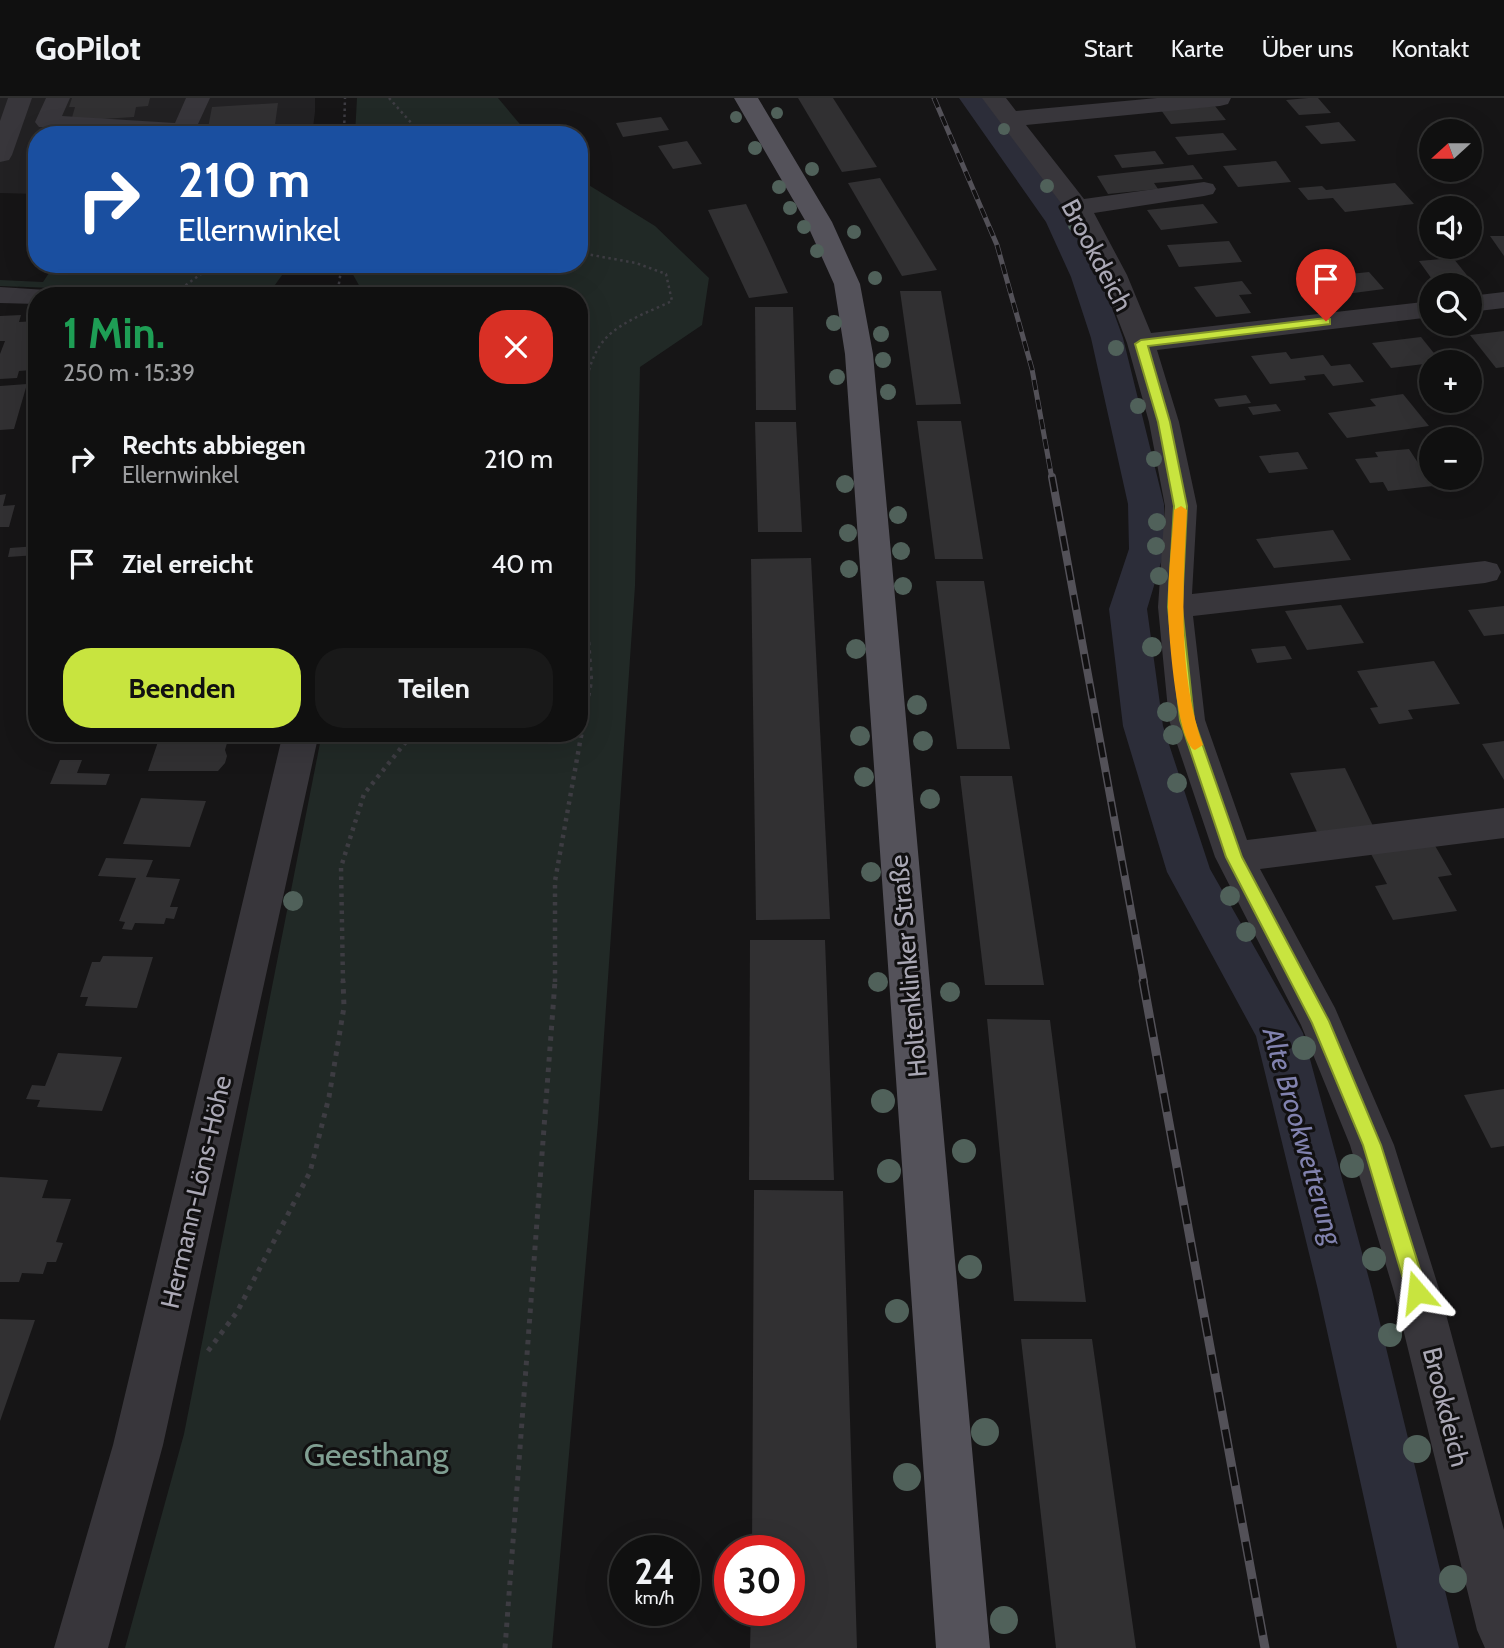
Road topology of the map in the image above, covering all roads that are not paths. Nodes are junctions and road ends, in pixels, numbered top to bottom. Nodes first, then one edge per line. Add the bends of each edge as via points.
1 (20, 98) edge
2 (58, 98) edge
3 (198, 98) edge
4 (746, 98) edge
5 (994, 98) edge
6 (1220, 99) edge
7 (1011, 119) junction
8 (116, 126) edge
9 (186, 126) edge
10 (0, 155) edge
11 (1204, 188) dead end
12 (1076, 208) junction
13 (0, 295) edge
14 (28, 296) edge
15 (1504, 300) edge
16 (1482, 303) edge
17 (1419, 311) edge
18 (1141, 344) junction
19 (1485, 572) dead end
20 (1175, 607) junction
21 (300, 742) edge
22 (1504, 823) edge
23 (1234, 857) junction
24 (1504, 1630) edge
25 (81, 1648) edge
26 (964, 1648) edge

1 - 10 street
2 - 8 street via 47,121
3 - 9 street
4 - 26 main road, Holtenklinker Straße via 819,222 847,284 860,368
5 - 7 street, Brookdeich
6 - 7 street
7 - 12 street, Brookdeich
11 - 12 street
12 - 18 street, Brookdeich via 1114,275
13 - 14 street
15 - 16 street
17 - 18 street
18 - 20 street, Brookdeich via 1164,422 1181,506
19 - 20 street
20 - 23 street, Brookdeich via 1187,720
21 - 25 street, Hermann-Löns-Höhe via 138,1445
22 - 23 street
23 - 24 street, Brookdeich via 1320,1021 1372,1145 1417,1292

